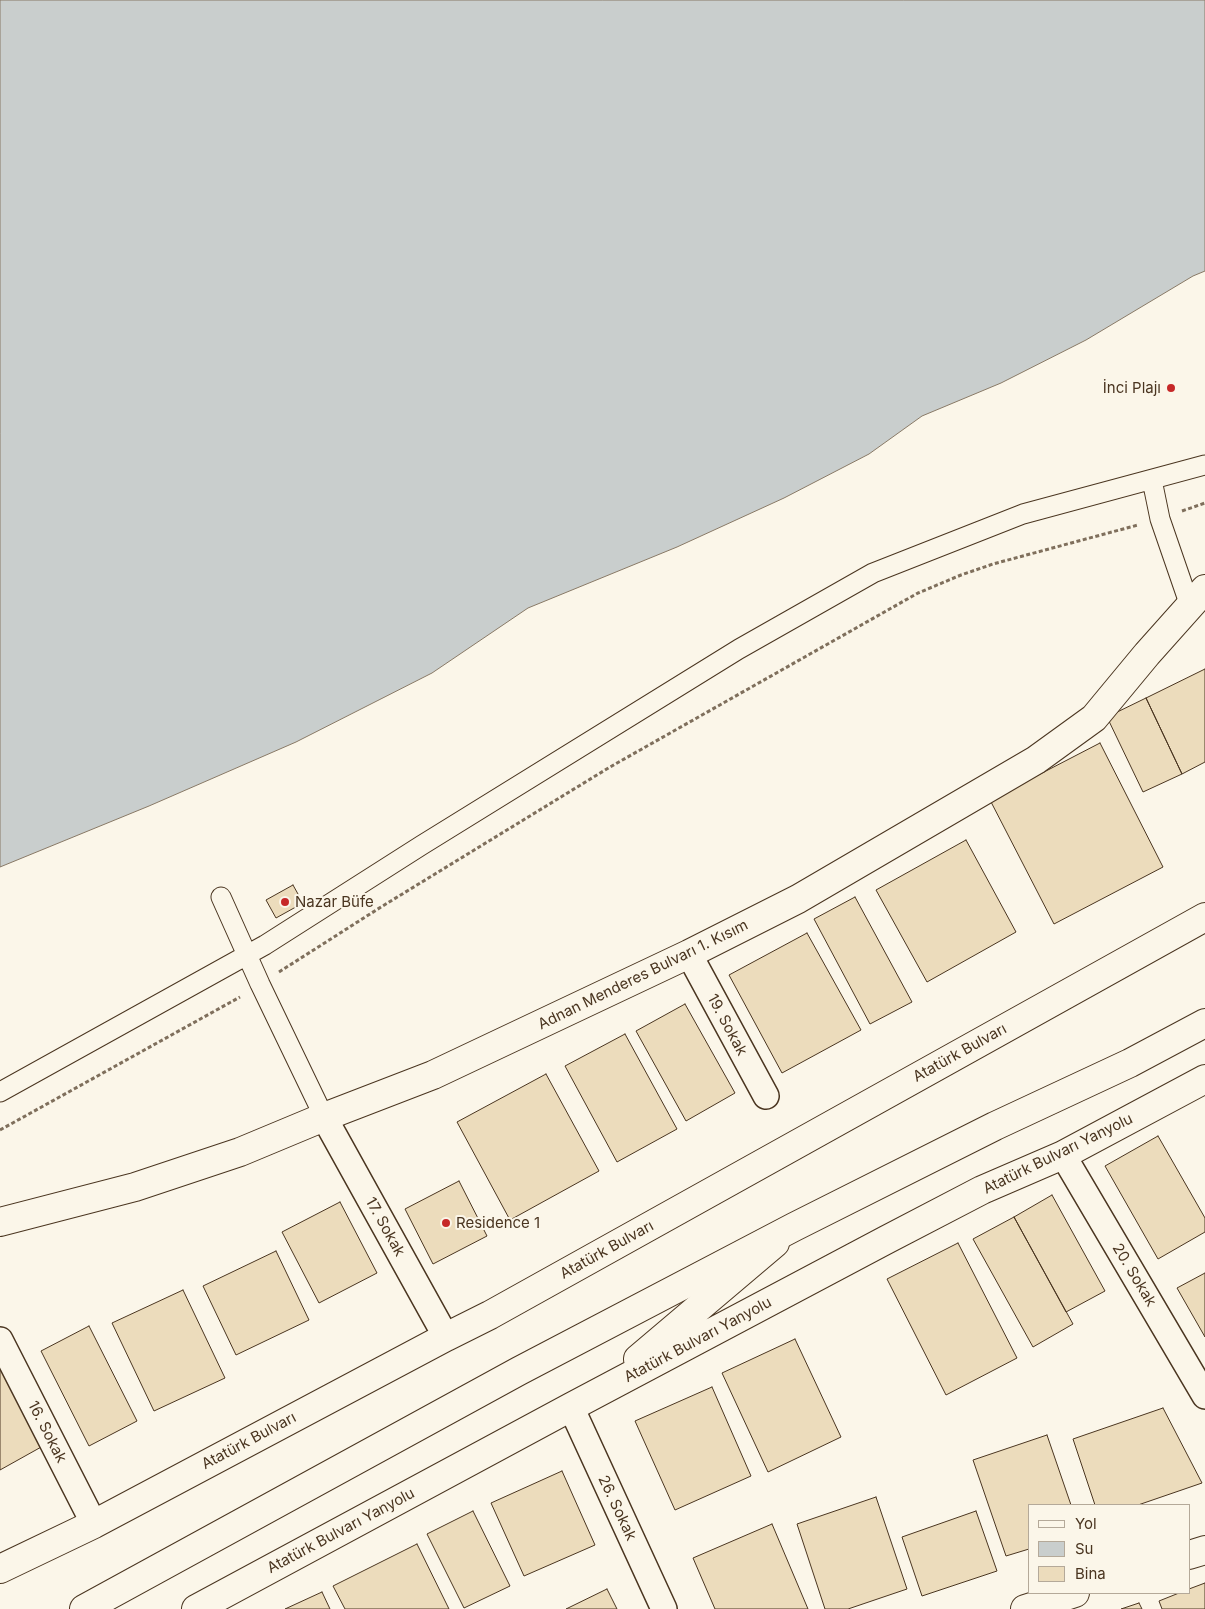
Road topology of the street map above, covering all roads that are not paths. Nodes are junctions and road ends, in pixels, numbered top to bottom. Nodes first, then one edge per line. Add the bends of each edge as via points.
1 (1205, 465) edge
2 (1152, 480) junction
3 (1200, 599) edge
4 (221, 898) dead end
5 (1205, 917) edge
6 (248, 954) junction
7 (689, 954) junction
8 (1205, 1023) edge
9 (1205, 1078) edge
10 (0, 1092) edge
11 (766, 1096) dead end
12 (324, 1117) junction
13 (1062, 1155) junction
14 (0, 1222) edge
15 (794, 1227) junction
16 (446, 1337) junction
17 (0, 1340) edge
18 (601, 1391) junction
19 (1205, 1396) edge
20 (571, 1407) junction
21 (94, 1524) junction
22 (1205, 1550) edge
23 (1190, 1555) edge
24 (0, 1569) edge
25 (1071, 1594) edge
26 (84, 1609) edge
27 (196, 1609) edge
28 (664, 1609) edge
29 (1025, 1609) edge

1 - 2 street
2 - 3 street via 1160,518
2 - 6 street via 1023,514 873,573 739,649
3 - 7 main road, Adnan Menderes Bulvarı 1. Kısım via 1147,654 1094,718 1036,760 798,899
4 - 6 street
5 - 16 main road, Atatürk Bulvarı
6 - 10 street
6 - 12 street
7 - 11 street, 19. Sokak
7 - 12 main road, Adnan Menderes Bulvarı 1. Kısım via 432,1075
8 - 15 main road
9 - 13 main road, Atatürk Bulvarı Yanyolu
12 - 14 main road, Adnan Menderes Bulvarı 1. Kısım via 240,1152 135,1187
12 - 16 street, 17. Sokak
13 - 18 main road, Atatürk Bulvarı Yanyolu via 982,1190
13 - 19 street, 20. Sokak
15 - 18 main road
15 - 26 main road via 519,1371
16 - 21 main road, Atatürk Bulvarı
17 - 21 street, 16. Sokak
18 - 20 main road, Atatürk Bulvarı Yanyolu
20 - 27 main road, Atatürk Bulvarı Yanyolu
20 - 28 street, 26. Sokak
21 - 24 main road, Atatürk Bulvarı
22 - 23 main road
25 - 29 main road

